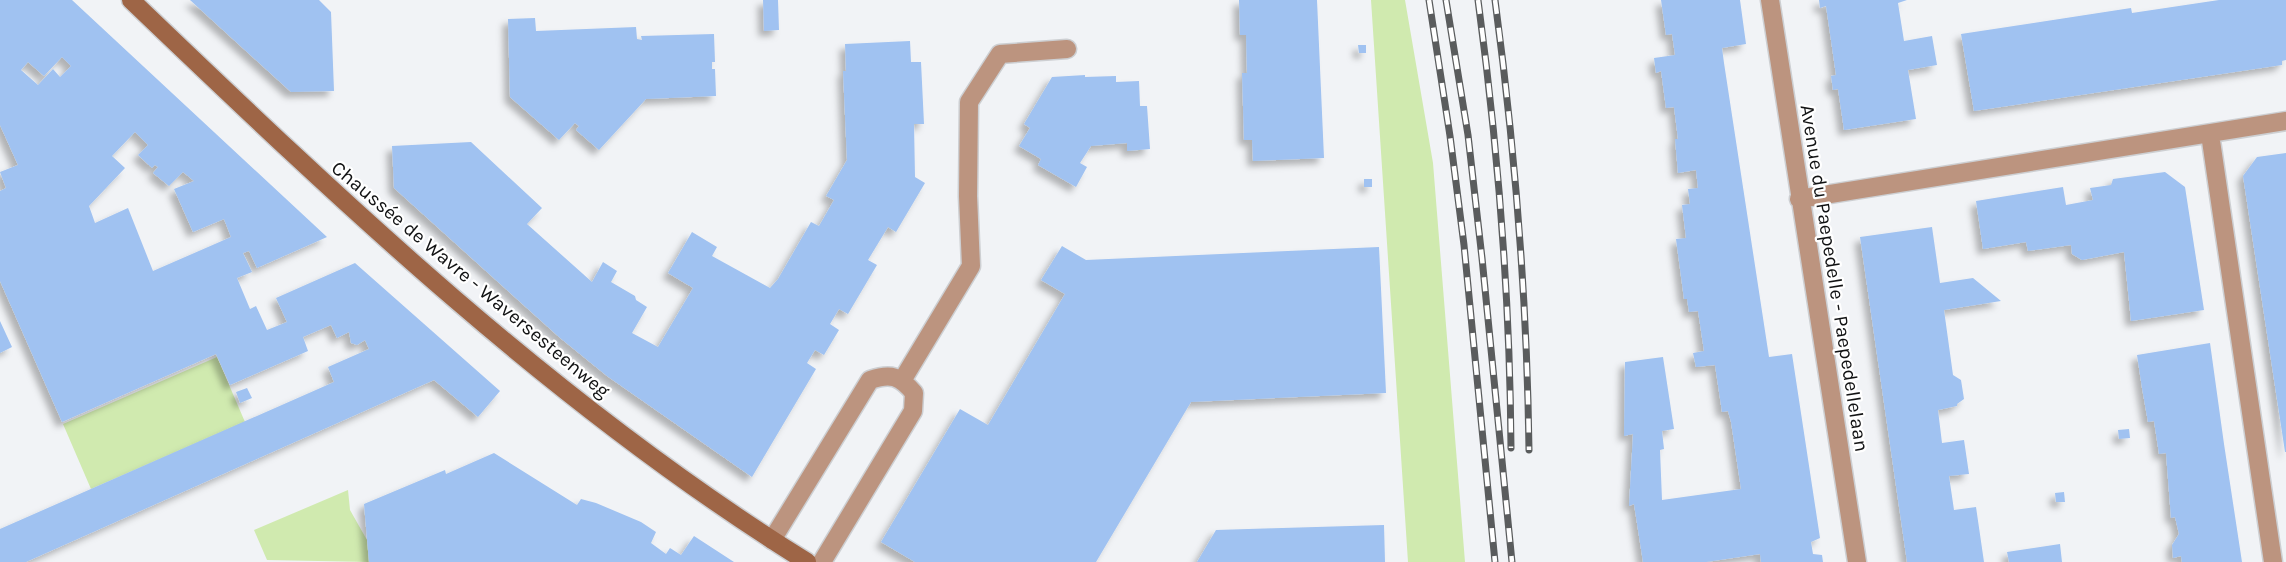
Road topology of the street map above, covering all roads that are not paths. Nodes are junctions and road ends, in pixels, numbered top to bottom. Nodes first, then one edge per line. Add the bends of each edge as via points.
1 (131, 0) edge
2 (1770, 0) edge
3 (1067, 49) dead end
4 (2286, 121) edge
5 (2210, 134) junction
6 (1799, 199) junction
7 (903, 379) junction
8 (772, 540) junction
9 (807, 562) edge
10 (822, 562) edge
11 (1857, 562) edge
12 (2273, 562) edge

1 - 8 main road, Chaussée de Wavre - Waversesteenweg via 319,181 470,313 646,454
2 - 6 street, Avenue du Paepedelle - Paepedellelaan
3 - 7 street via 1000,54 969,102 971,266
4 - 5 street
5 - 6 street
5 - 12 street
6 - 11 street, Avenue du Paepedelle - Paepedellelaan via 1814,272
7 - 8 street via 886,375 870,381
7 - 10 street via 914,393 913,411
8 - 9 main road, Chaussée de Wavre - Waversesteenweg

